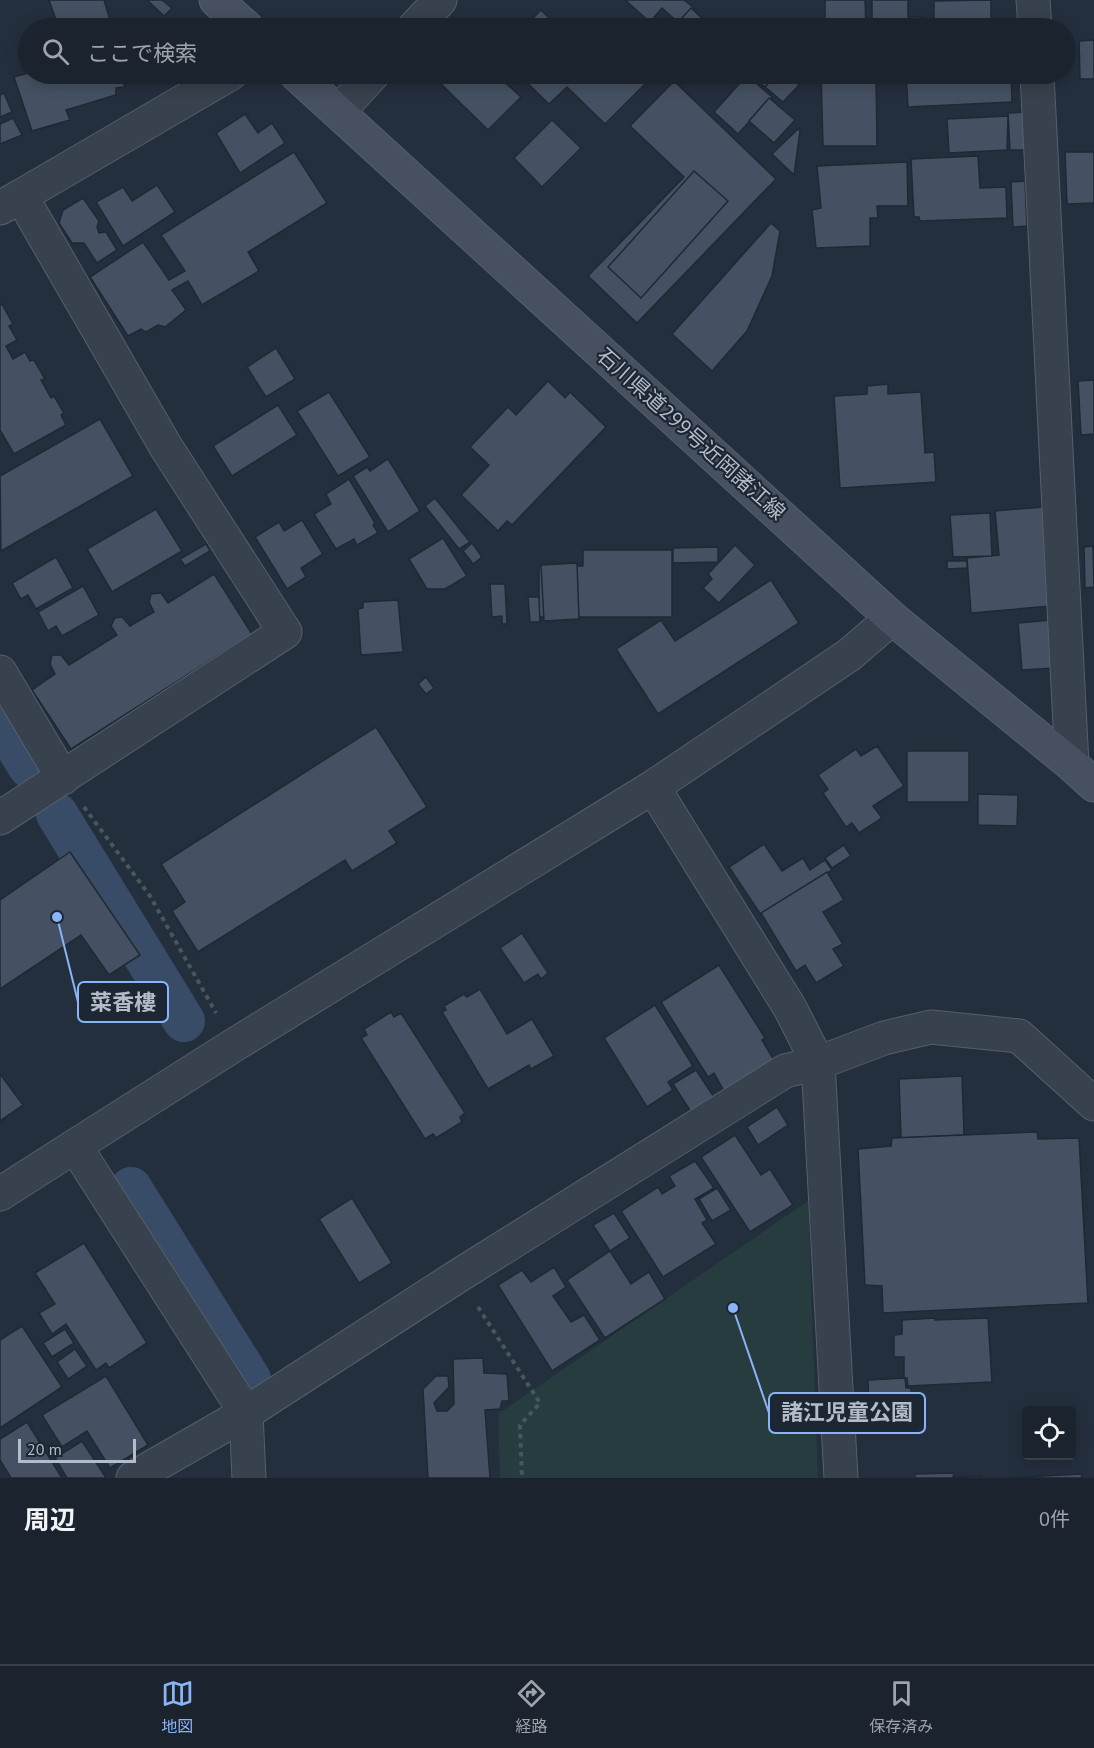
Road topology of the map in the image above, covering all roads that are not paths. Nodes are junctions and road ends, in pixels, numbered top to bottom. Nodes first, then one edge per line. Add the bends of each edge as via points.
1 (216, 0) edge
2 (440, 0) edge
3 (1033, 0) edge
4 (236, 18) edge
5 (423, 18) edge
6 (1034, 18) edge
7 (213, 84) edge
8 (307, 84) edge
9 (364, 84) edge
10 (1038, 84) edge
11 (338, 112) junction
12 (10, 202) edge
13 (892, 618) junction
14 (0, 672) edge
15 (1083, 775) edge
16 (63, 778) junction
17 (653, 787) junction
18 (0, 818) edge
19 (819, 1064) junction
20 (1094, 1104) edge
21 (75, 1146) junction
22 (0, 1194) edge
23 (246, 1413) junction
24 (133, 1478) edge
25 (249, 1478) edge
26 (841, 1478) edge

1 - 4 main road
2 - 5 street
3 - 6 street
7 - 12 street
8 - 11 main road, 石川県道299号近岡諸江線
9 - 11 street
10 - 15 street
11 - 13 main road, 石川県道299号近岡諸江線
12 - 16 street via 285,632
13 - 15 main road, 石川県道299号近岡諸江線
13 - 17 street via 849,655
14 - 16 street
16 - 18 street
17 - 19 street via 790,1008
17 - 21 street
19 - 20 street via 884,1038 931,1027 1019,1036
19 - 23 street via 784,1071
19 - 26 street
21 - 22 street
21 - 23 street
23 - 24 street
23 - 25 street

